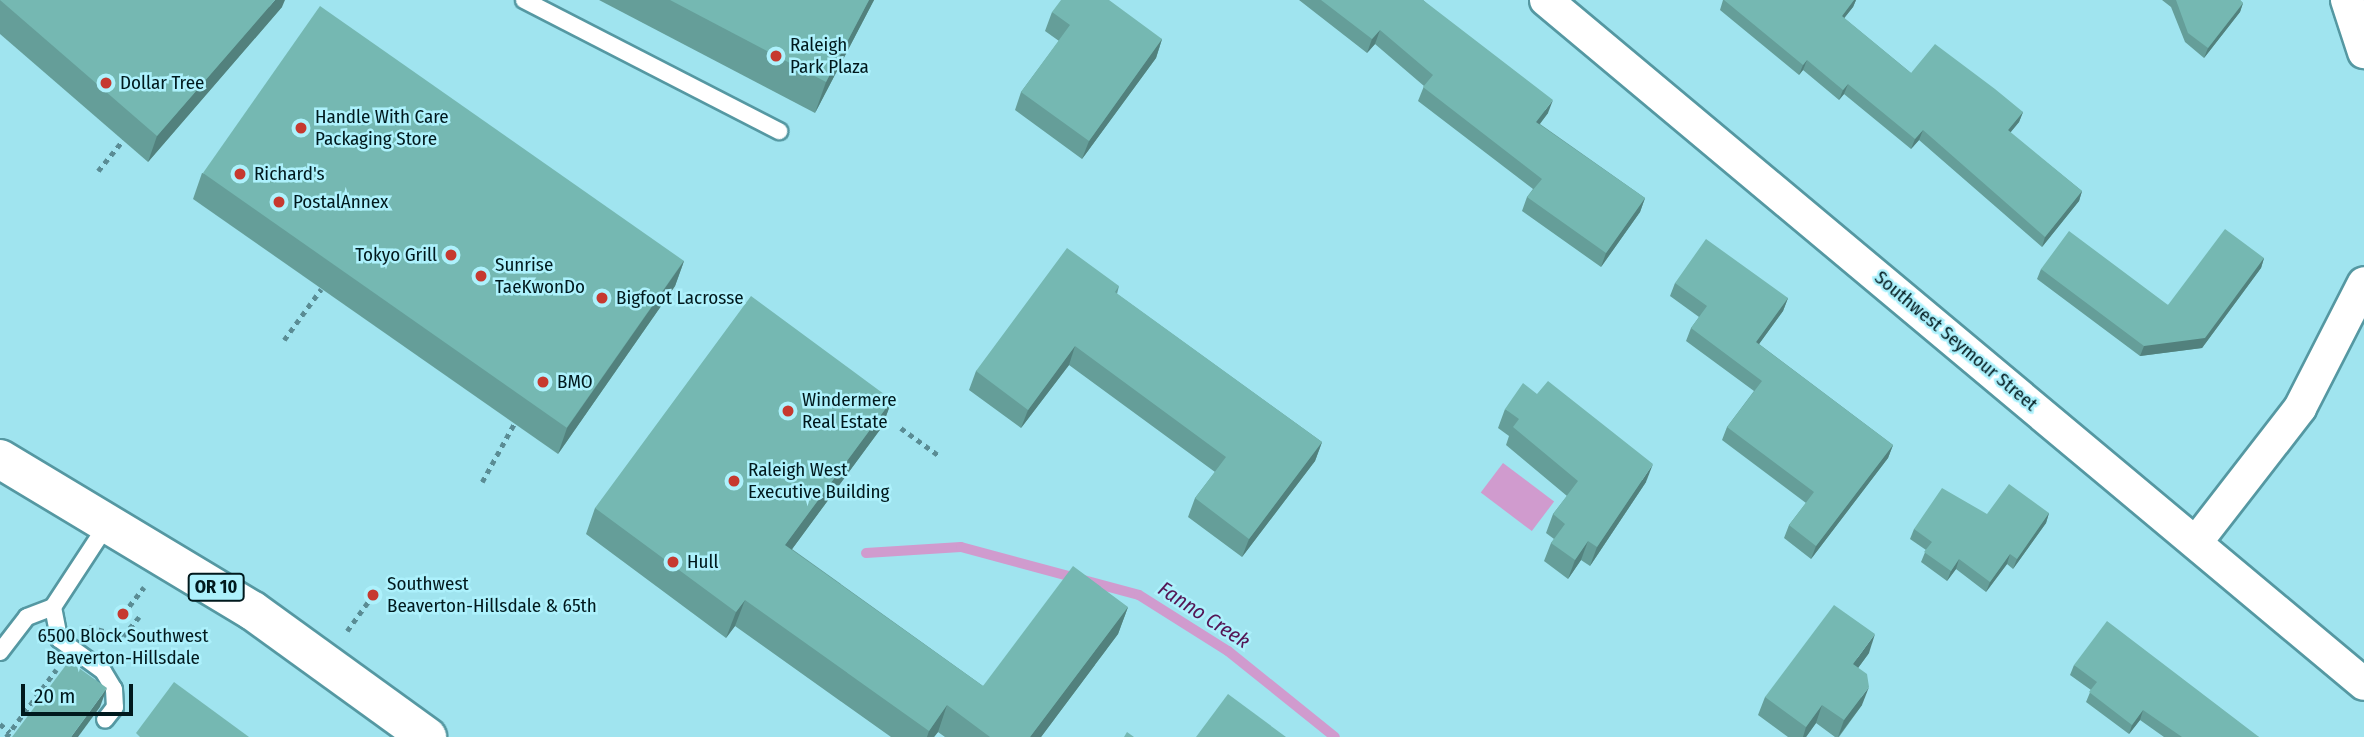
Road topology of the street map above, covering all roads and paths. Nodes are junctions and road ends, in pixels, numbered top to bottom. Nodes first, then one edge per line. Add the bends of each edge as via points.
1 (524, 0) edge
2 (1546, 0) edge
3 (2347, 0) edge
4 (2364, 52) edge
5 (779, 131) dead end
6 (123, 140) dead end
7 (98, 171) dead end
8 (2364, 283) edge
9 (321, 289) dead end
10 (284, 340) dead end
11 (514, 424) dead end
12 (901, 428) dead end
13 (937, 455) dead end
14 (0, 459) edge
15 (482, 482) dead end
16 (109, 521) junction
17 (2197, 541) junction
18 (373, 595) dead end
19 (53, 607) junction
20 (139, 617) dead end
21 (80, 637) dead end
22 (0, 652) edge
23 (65, 657) dead end
24 (326, 661) junction
25 (2364, 684) edge
26 (105, 720) dead end
27 (0, 724) edge
28 (8, 734) edge
29 (422, 735) edge

1 - 5 lane
2 - 17 street, Southwest Seymour Street
3 - 4 street
6 - 7 path
8 - 17 street via 2300,408
9 - 10 path
11 - 15 path
12 - 13 path
14 - 16 main road, OR 10
16 - 19 lane
16 - 24 main road, OR 10
17 - 25 street, Southwest Seymour Street
18 - 24 path
19 - 22 lane via 27,617
19 - 26 lane via 59,639 103,671 114,689 115,707
20 - 21 path via 123,636 90,626
23 - 28 path
24 - 29 main road, OR 10
27 - 28 path

